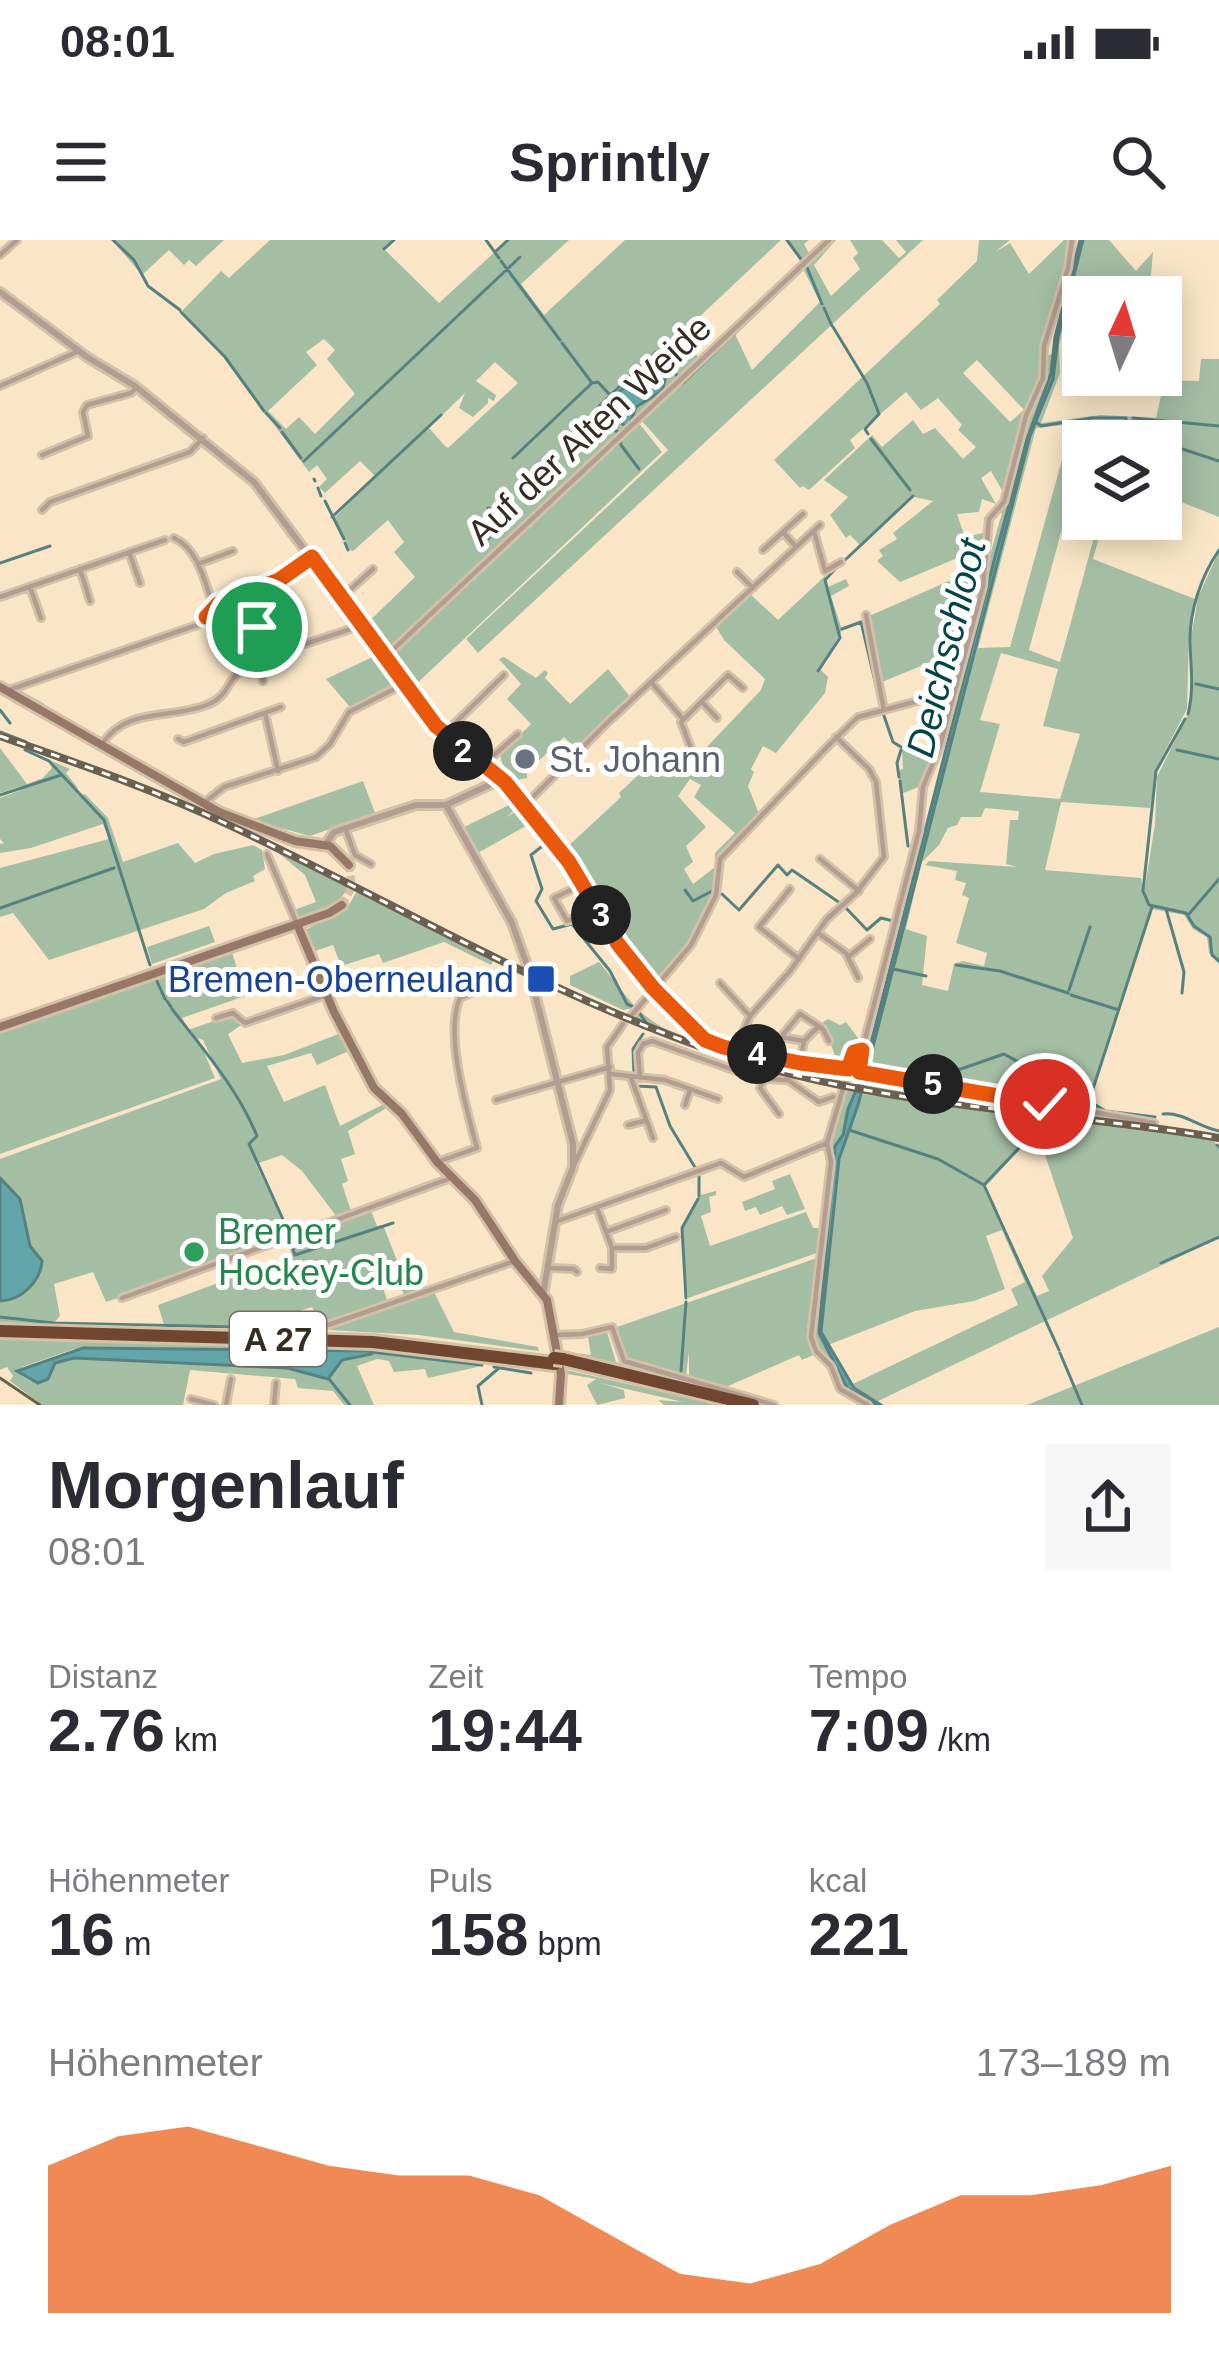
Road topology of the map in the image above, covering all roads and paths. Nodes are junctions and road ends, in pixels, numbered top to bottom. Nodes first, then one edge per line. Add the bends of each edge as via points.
1 (17, 240) edge
2 (830, 240) edge
3 (1072, 240) edge
4 (0, 255) edge
5 (0, 292) edge
6 (78, 353) junction
7 (0, 386) edge
8 (137, 387) junction
9 (203, 437) junction
10 (42, 455) dead end
11 (42, 510) dead end
12 (803, 514) dead end
13 (820, 525) dead end
14 (814, 531) junction
15 (783, 532) junction
16 (174, 538) dead end
17 (165, 540) dead end
18 (796, 548) junction
19 (763, 550) dead end
20 (233, 551) dead end
21 (129, 552) junction
22 (312, 557) junction
23 (841, 562) dead end
24 (197, 564) junction
25 (80, 569) junction
26 (373, 569) dead end
27 (737, 572) dead end
28 (140, 583) dead end
29 (30, 587) junction
30 (753, 588) junction
31 (0, 597) edge
32 (341, 598) junction
33 (90, 601) dead end
34 (214, 608) junction
35 (866, 615) dead end
36 (206, 617) junction
37 (41, 618) dead end
38 (360, 626) junction
39 (257, 627) dead end
40 (298, 631) dead end
41 (384, 658) junction
42 (504, 675) dead end
43 (263, 681) dead end
44 (651, 682) junction
45 (404, 684) junction
46 (743, 688) dead end
47 (3, 689) edge
48 (953, 691) junction
49 (702, 702) junction
50 (281, 707) dead end
51 (884, 710) junction
52 (265, 713) junction
53 (717, 718) dead end
54 (683, 719) junction
55 (444, 734) junction
56 (518, 734) dead end
57 (836, 737) junction
58 (178, 740) dead end
59 (102, 744) junction
60 (692, 751) dead end
61 (482, 766) junction
62 (278, 771) junction
63 (502, 779) junction
64 (204, 804) junction
65 (446, 805) junction
66 (524, 806) junction
67 (345, 828) junction
68 (325, 845) junction
69 (267, 854) dead end
70 (820, 859) dead end
71 (371, 864) dead end
72 (349, 865) dead end
73 (584, 884) junction
74 (790, 889) dead end
75 (859, 890) junction
76 (342, 905) dead end
77 (597, 909) junction
78 (297, 924) junction
79 (818, 934) junction
80 (870, 939) dead end
81 (848, 957) junction
82 (799, 959) junction
83 (527, 965) dead end
84 (506, 976) dead end
85 (857, 977) dead end
86 (532, 982) dead end
87 (720, 983) dead end
88 (653, 988) junction
89 (326, 995) junction
90 (631, 1016) dead end
91 (750, 1016) junction
92 (216, 1018) dead end
93 (623, 1024) dead end
94 (819, 1027) junction
95 (0, 1028) edge
96 (804, 1041) junction
97 (829, 1041) dead end
98 (735, 1049) junction
99 (862, 1050) junction
100 (800, 1063) junction
101 (848, 1069) junction
102 (610, 1070) junction
103 (631, 1078) junction
104 (640, 1078) junction
105 (557, 1079) junction
106 (764, 1080) junction
107 (690, 1090) junction
108 (833, 1096) dead end
109 (496, 1100) dead end
110 (718, 1100) dead end
111 (685, 1105) dead end
112 (779, 1114) dead end
113 (644, 1120) junction
114 (1154, 1123) dead end
115 (628, 1125) dead end
116 (653, 1138) dead end
117 (827, 1143) junction
118 (436, 1162) junction
119 (573, 1167) junction
120 (451, 1178) junction
121 (597, 1208) junction
122 (666, 1210) dead end
123 (555, 1222) junction
124 (606, 1232) junction
125 (676, 1237) dead end
126 (612, 1248) junction
127 (515, 1261) junction
128 (548, 1268) junction
129 (600, 1268) dead end
130 (577, 1272) dead end
131 (543, 1295) junction
132 (122, 1298) dead end
133 (322, 1327) dead end
134 (0, 1328) edge
135 (554, 1335) junction
136 (559, 1361) junction
137 (231, 1379) dead end
138 (276, 1383) dead end
139 (191, 1399) dead end
140 (214, 1405) edge
141 (226, 1405) edge
142 (274, 1405) edge
143 (559, 1405) edge
144 (734, 1405) edge
145 (753, 1405) edge
146 (774, 1405) edge
147 (868, 1405) edge

1 - 4 street
2 - 41 street, Auf der Alten Weide
3 - 48 street via 1049,352 1004,502 989,519 986,572
5 - 6 street
6 - 7 street
6 - 8 street
8 - 9 street
8 - 10 street via 87,405 88,436
9 - 11 street via 190,452
9 - 22 street via 260,489
12 - 15 street
13 - 14 street
14 - 18 street
14 - 23 street via 825,571
15 - 18 street
15 - 19 street
16 - 24 street
17 - 21 street
18 - 30 street
20 - 24 street
21 - 25 street
21 - 28 street
22 - 32 street
22 - 34 street
24 - 34 street
25 - 29 street
25 - 33 street
26 - 32 street
27 - 30 street
29 - 31 street
29 - 37 street
30 - 44 street
32 - 38 street
34 - 36 street
35 - 51 street
36 - 39 street via 220,616 234,634
36 - 47 street
38 - 40 street via 305,644
38 - 41 street
41 - 45 street
42 - 55 street
43 - 59 street via 260,664 243,667 211,704 129,721
44 - 54 street
44 - 66 street
45 - 55 street
45 - 62 street via 349,712 323,753
46 - 49 street via 728,675
47 - 59 main road
48 - 51 street
48 - 99 street
49 - 53 street
49 - 54 street
50 - 52 street
51 - 57 street via 858,717
52 - 58 street
52 - 62 street
54 - 60 street
55 - 61 street
56 - 61 street
57 - 75 street via 869,769 878,791 884,857
57 - 88 street via 720,860 716,895 691,945
59 - 64 main road
61 - 63 street
62 - 64 street via 224,787
63 - 65 street
63 - 66 street
64 - 68 main road
65 - 67 street via 416,805
65 - 83 street
66 - 73 street
67 - 68 street
67 - 71 street via 355,855
68 - 72 main road
69 - 78 street
70 - 75 street
73 - 77 street
73 - 77 street via 553,898 555,904 567,921
74 - 82 street via 759,927
75 - 79 street
76 - 78 main road
77 - 88 street
78 - 89 main road
78 - 95 main road
79 - 81 street
79 - 82 street
80 - 81 street
81 - 85 street
82 - 91 street
84 - 118 street via 459,995 455,1033 477,1148
86 - 105 street
87 - 91 street
88 - 90 street
88 - 98 street via 705,1040
89 - 92 street via 244,1023 233,1013
89 - 118 main road via 378,1093
91 - 98 street
93 - 102 street via 609,1040
94 - 96 street
94 - 96 street via 800,1014 781,1037
94 - 97 street
96 - 100 street
98 - 100 street
99 - 101 street
99 - 114 street via 859,1072
100 - 101 street
101 - 117 street
102 - 103 street
102 - 105 street
102 - 119 street via 610,1090
103 - 104 street
103 - 113 street
104 - 106 street via 638,1053 652,1041
104 - 107 street
105 - 109 street
105 - 119 street
106 - 108 street via 788,1080 819,1102
106 - 112 street via 760,1088
107 - 110 street
107 - 111 street
113 - 115 street
113 - 116 street
117 - 121 street via 744,1177 721,1163
117 - 147 street via 811,1336 836,1384
118 - 120 main road
119 - 123 street
120 - 127 main road
120 - 132 street
121 - 123 street
121 - 124 street
122 - 124 street
123 - 128 street
124 - 126 street
125 - 126 street
126 - 129 street via 612,1269
127 - 131 main road
127 - 133 street
128 - 130 street
128 - 131 street
131 - 135 main road
134 - 136 highway, A 27 via 373,1342
135 - 143 main road
135 - 146 street via 612,1327 624,1361
136 - 144 highway, A 27
136 - 145 highway, A 27
137 - 141 street
138 - 142 street
139 - 140 street

